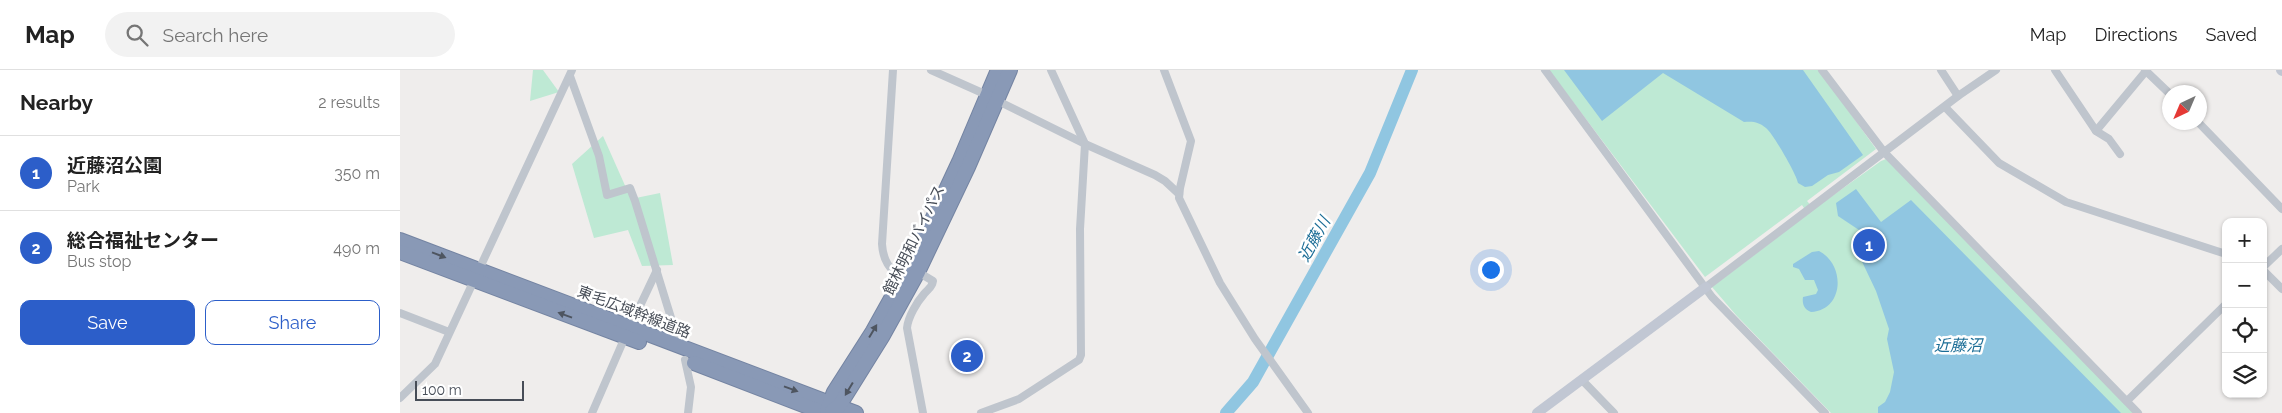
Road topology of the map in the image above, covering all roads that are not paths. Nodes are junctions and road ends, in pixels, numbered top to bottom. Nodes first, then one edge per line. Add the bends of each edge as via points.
1 (893, 70) edge
2 (931, 70) edge
3 (998, 70) edge
4 (1010, 70) edge
5 (1052, 70) edge
6 (1164, 70) edge
7 (1545, 70) edge
8 (1822, 70) edge
9 (1941, 70) edge
10 (1996, 70) edge
11 (2055, 70) edge
12 (2145, 70) edge
13 (571, 73) edge
14 (2162, 86) edge
15 (1958, 96) junction
16 (992, 98) junction
17 (1945, 107) junction
18 (2206, 130) edge
19 (2096, 131) junction
20 (1085, 144) junction
21 (1884, 152) junction
22 (2120, 154) dead end
23 (1179, 194) junction
24 (2282, 209) edge
25 (400, 240) edge
26 (2282, 249) edge
27 (400, 252) edge
28 (2222, 253) edge
29 (2267, 265) edge
30 (657, 270) junction
31 (918, 272) junction
32 (2267, 273) edge
33 (475, 275) junction
34 (903, 278) junction
35 (1706, 287) junction
36 (2282, 289) edge
37 (2222, 308) edge
38 (400, 313) edge
39 (449, 332) junction
40 (627, 333) junction
41 (678, 347) junction
42 (685, 360) junction
43 (1582, 380) junction
44 (400, 398) edge
45 (2127, 401) junction
46 (830, 410) edge
47 (923, 411) edge
48 (592, 413) edge
49 (688, 413) edge
50 (856, 413) edge
51 (932, 413) edge
52 (981, 413) edge
53 (1308, 413) edge
54 (1537, 413) edge
55 (1614, 413) edge
56 (1825, 413) edge
57 (2138, 413) edge

1 - 34 street via 882,244 888,266
2 - 16 street
3 - 16 highway, 館林明和バイパス
4 - 16 highway, 館林明和バイパス
5 - 20 street
6 - 23 street via 1191,141
7 - 35 street
8 - 21 street
9 - 15 street
10 - 15 street
11 - 19 street
12 - 14 street
12 - 19 street
13 - 30 street via 599,156 607,195 630,188
13 - 33 street
15 - 17 street
16 - 20 street
16 - 31 highway, 館林明和バイパス via 968,167
16 - 34 highway, 館林明和バイパス
17 - 21 street
17 - 28 street via 1999,163 2066,202
18 - 24 street
19 - 22 street via 2109,139
20 - 23 street via 1155,175
20 - 52 street via 1080,229 1080,358 1019,399
21 - 35 street
21 - 45 street
23 - 53 street via 1220,283
25 -> 33 highway, 東毛広域幹線道路
26 - 29 street
27 - 33 highway, 東毛広域幹線道路
30 - 40 street
30 - 41 street
31 -> 46 highway, 館林明和バイパス via 882,337
31 - 47 street via 933,281 922,296 908,328
32 - 36 street
33 - 39 street
33 - 40 highway, 東毛広域幹線道路
46 -> 34 highway, 館林明和バイパス
35 - 43 street
35 - 56 street via 1712,297
37 - 45 street
38 - 39 street
39 - 44 street via 435,364
40 - 41 highway, 東毛広域幹線道路
40 - 42 highway, 東毛広域幹線道路
40 - 48 street
41 -> 46 highway, 東毛広域幹線道路
42 - 46 highway, 東毛広域幹線道路
42 - 49 street via 691,387
43 - 54 street
43 - 55 street
45 - 57 street
46 - 50 highway, 東毛広域幹線道路
47 - 51 street

